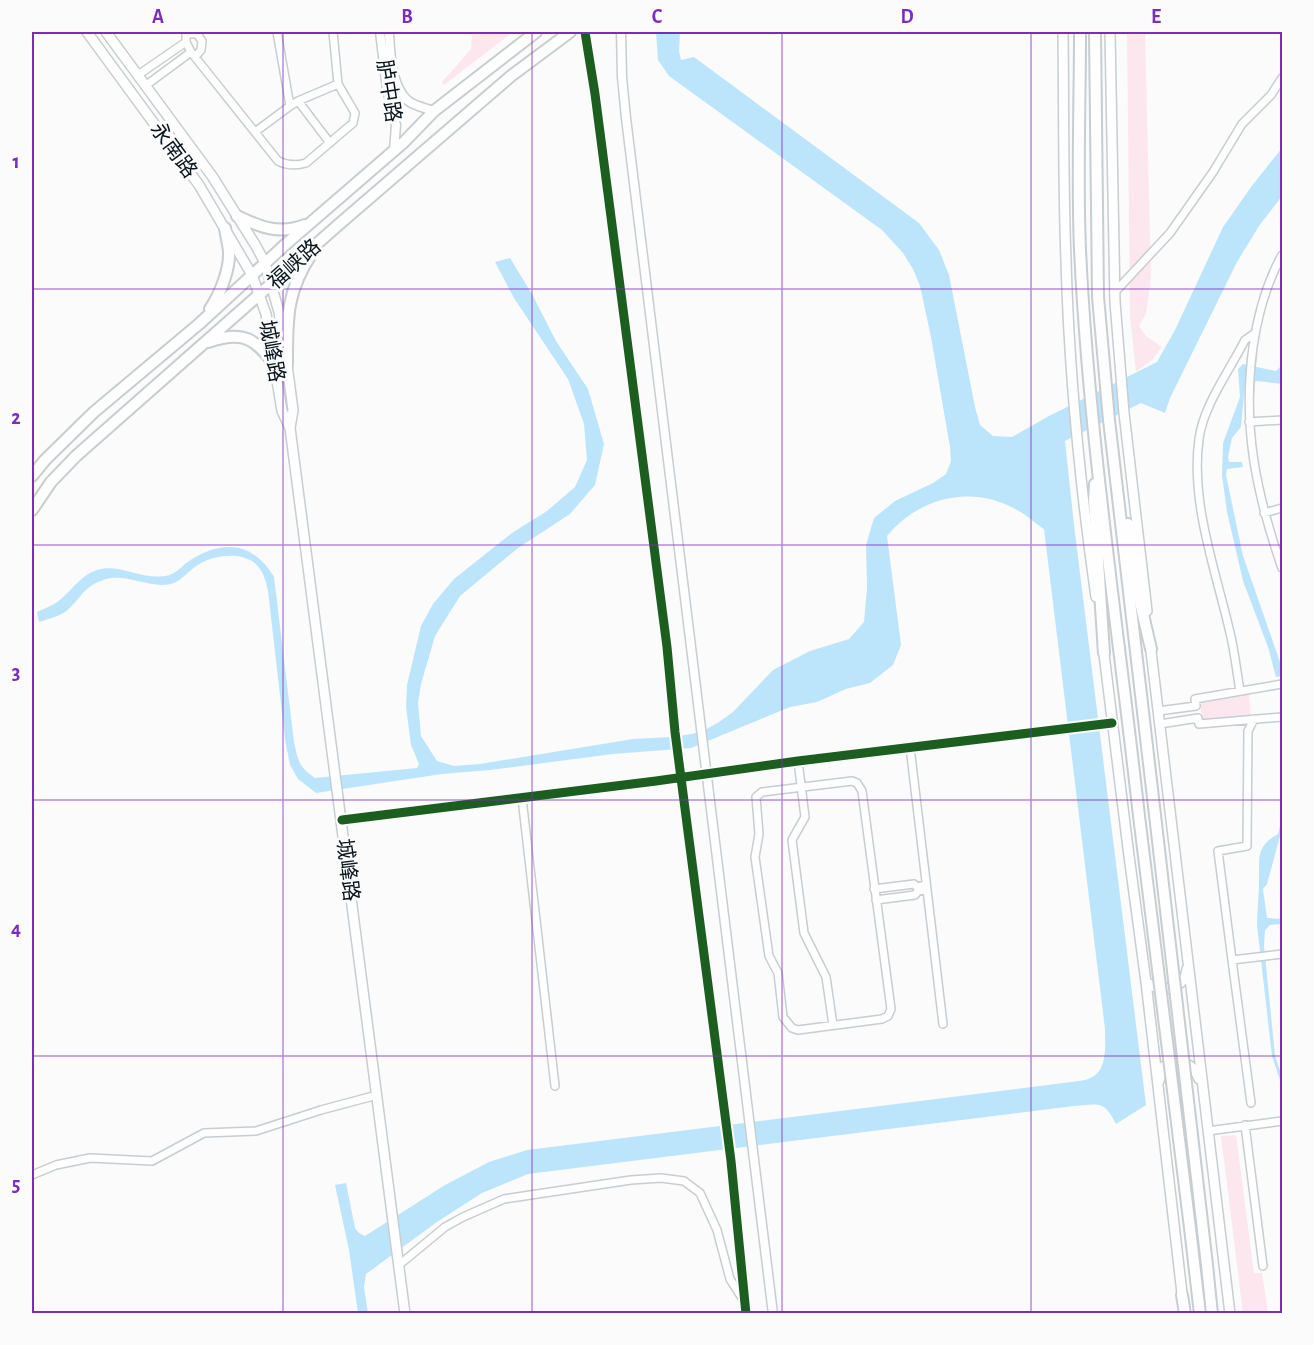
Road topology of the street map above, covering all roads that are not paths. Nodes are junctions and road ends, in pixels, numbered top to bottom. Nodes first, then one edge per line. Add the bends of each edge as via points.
1 (87, 32) edge
2 (106, 32) edge
3 (207, 32) edge
4 (277, 32) edge
5 (333, 32) edge
6 (380, 32) edge
7 (389, 32) edge
8 (536, 32) edge
9 (570, 32) edge
10 (585, 32) edge
11 (621, 32) edge
12 (1064, 32) edge
13 (1080, 32) edge
14 (1095, 32) edge
15 (1110, 32) edge
16 (186, 33) edge
17 (200, 37) junction
18 (186, 42) junction
19 (193, 55) junction
20 (138, 75) junction
21 (1282, 78) edge
22 (338, 84) junction
23 (145, 86) junction
24 (298, 101) junction
25 (290, 106) junction
26 (434, 111) junction
27 (255, 132) junction
28 (330, 143) junction
29 (394, 151) junction
30 (325, 211) junction
31 (237, 216) junction
32 (311, 223) junction
33 (337, 226) junction
34 (225, 228) junction
35 (321, 240) junction
36 (1282, 255) edge
37 (265, 263) junction
38 (252, 275) junction
39 (271, 284) junction
40 (1114, 293) junction
41 (261, 295) junction
42 (199, 324) junction
43 (1255, 333) junction
44 (181, 339) junction
45 (283, 339) junction
46 (272, 341) junction
47 (205, 343) junction
48 (192, 353) junction
49 (281, 365) junction
50 (1109, 420) junction
51 (1282, 420) edge
52 (1249, 422) junction
53 (1097, 457) junction
54 (32, 476) edge
55 (1282, 508) edge
56 (32, 510) edge
57 (1264, 513) junction
58 (1282, 568) edge
59 (1151, 649) junction
60 (1104, 653) junction
61 (1282, 684) edge
62 (1240, 691) junction
63 (1158, 711) junction
64 (1282, 717) edge
65 (1254, 719) junction
66 (1112, 723) junction
67 (1160, 724) junction
68 (1100, 725) joint
69 (910, 747) junction
70 (798, 761) junction
71 (706, 774) junction
72 (681, 777) junction
73 (801, 787) junction
74 (522, 798) junction
75 (342, 820) junction
76 (927, 888) junction
77 (874, 890) junction
78 (876, 900) junction
79 (1282, 954) edge
80 (1232, 960) junction
81 (1188, 961) junction
82 (1146, 982) junction
83 (944, 1024) dead end
84 (833, 1025) junction
85 (555, 1086) dead end
86 (1203, 1089) junction
87 (377, 1095) junction
88 (1158, 1095) junction
89 (1251, 1103) dead end
90 (1282, 1121) edge
91 (1245, 1125) junction
92 (1208, 1131) junction
93 (32, 1175) edge
94 (398, 1261) junction
95 (1263, 1266) dead end
96 (1182, 1295) joint
97 (745, 1302) junction
98 (405, 1314) edge
99 (746, 1314) edge
100 (773, 1314) edge
101 (1184, 1314) edge
102 (1200, 1314) edge
103 (1212, 1314) edge
104 (1230, 1314) edge

1 - 34 main road, 永南路 via 199,185
2 - 20 main road, 城峰路
3 - 17 street
4 - 25 street
5 - 22 street
6 - 29 street, 胪中路 via 396,125
7 - 26 street, 胪中路 via 402,93 417,106
8 - 26 highway, 福峡路
9 - 33 highway, 福峡路 via 511,76
10 - 72 street
11 - 71 street via 626,117
12 - 60 main road via 1066,258 1074,401
13 - 53 highway via 1080,249
14 - 50 highway via 1098,297
15 - 40 main road
16 - 17 street
16 - 18 street
17 - 19 street via 202,46
18 - 19 street
18 - 20 street
19 - 23 street
19 - 27 street
20 - 23 main road, 城峰路
21 - 40 street via 1242,124 1170,233
22 - 24 street
22 - 28 street via 356,113 353,123
23 - 31 main road, 城峰路
24 - 25 street
24 - 28 street
25 - 27 street
26 - 29 highway, 福峡路
27 - 28 street via 278,161 288,165 306,163
29 - 30 highway, 福峡路
30 - 32 highway, 福峡路
30 - 33 highway
31 - 32 highway via 272,230 296,229
31 - 37 main road, 城峰路
32 - 37 highway, 福峡路
33 - 35 highway, 福峡路
34 - 38 main road, 永南路
34 - 42 highway via 228,266 217,297
35 - 39 highway, 福峡路
35 - 49 highway via 297,280 289,303
36 - 43 street via 1263,298
37 - 38 highway, 福峡路
37 - 39 main road, 城峰路
38 - 41 main road, 城峰路
38 - 42 highway, 福峡路
39 - 41 highway, 福峡路
39 - 45 main road, 城峰路
40 - 59 main road
41 - 46 main road, 城峰路
41 - 47 highway, 福峡路
42 - 44 highway, 福峡路
43 - 52 street
43 - 62 street via 1245,340 1208,408 1199,438 1198,480 1204,521
44 - 48 highway
44 - 54 highway, 福峡路 via 94,412
45 - 46 main road
45 - 49 main road, 城峰路
46 - 49 main road, 城峰路
47 - 48 highway, 福峡路
47 - 49 highway via 232,336 252,339
48 - 56 highway, 福峡路 via 76,456
49 - 75 main road, 城峰路 via 282,411 290,428
50 - 59 highway
50 - 103 highway, bridge
51 - 52 street
52 - 57 street
53 - 60 highway via 1094,500
53 - 102 highway, bridge
55 - 57 street
57 - 58 street
59 - 63 main road
60 - 66 main road
61 - 62 street
62 - 63 street via 1195,699 1196,706
63 - 67 main road
64 - 65 street
65 - 67 street via 1198,724 1198,718
65 - 80 street via 1248,731 1247,846 1218,851
66 - 68 street
66 - 82 main road
67 - 81 main road
68 - 69 street
69 - 70 street
69 - 76 street
70 - 71 street
70 - 73 street
71 - 72 street
71 - 100 street
72 - 74 street
72 - 97 street via 731,1161
73 - 77 street via 852,781 860,786
73 - 84 street via 805,817 792,840 804,933 826,977
73 - 84 street via 762,792 756,797 759,834 755,857 769,956 778,973 783,1017 798,1030
74 - 75 street
74 - 85 street
75 - 87 main road, 城峰路
76 - 77 street via 914,884
76 - 78 street via 915,895
76 - 83 street
77 - 78 street
78 - 84 street via 891,1009 882,1019
79 - 80 street
80 - 89 street
81 - 82 main road via 1186,977 1179,985 1165,990
81 - 86 main road
82 - 88 main road
86 - 88 main road via 1196,1070 1175,1060 1163,1067
86 - 92 main road
87 - 93 street via 256,1131 204,1133 152,1161 90,1158
87 - 94 main road, 城峰路
88 - 96 main road
90 - 91 street
91 - 92 street
91 - 95 street
92 - 104 main road
94 - 97 street via 445,1227 504,1199 661,1178 684,1181 700,1193 717,1230 730,1279
94 - 98 main road, 城峰路
96 - 101 highway
97 - 99 street

